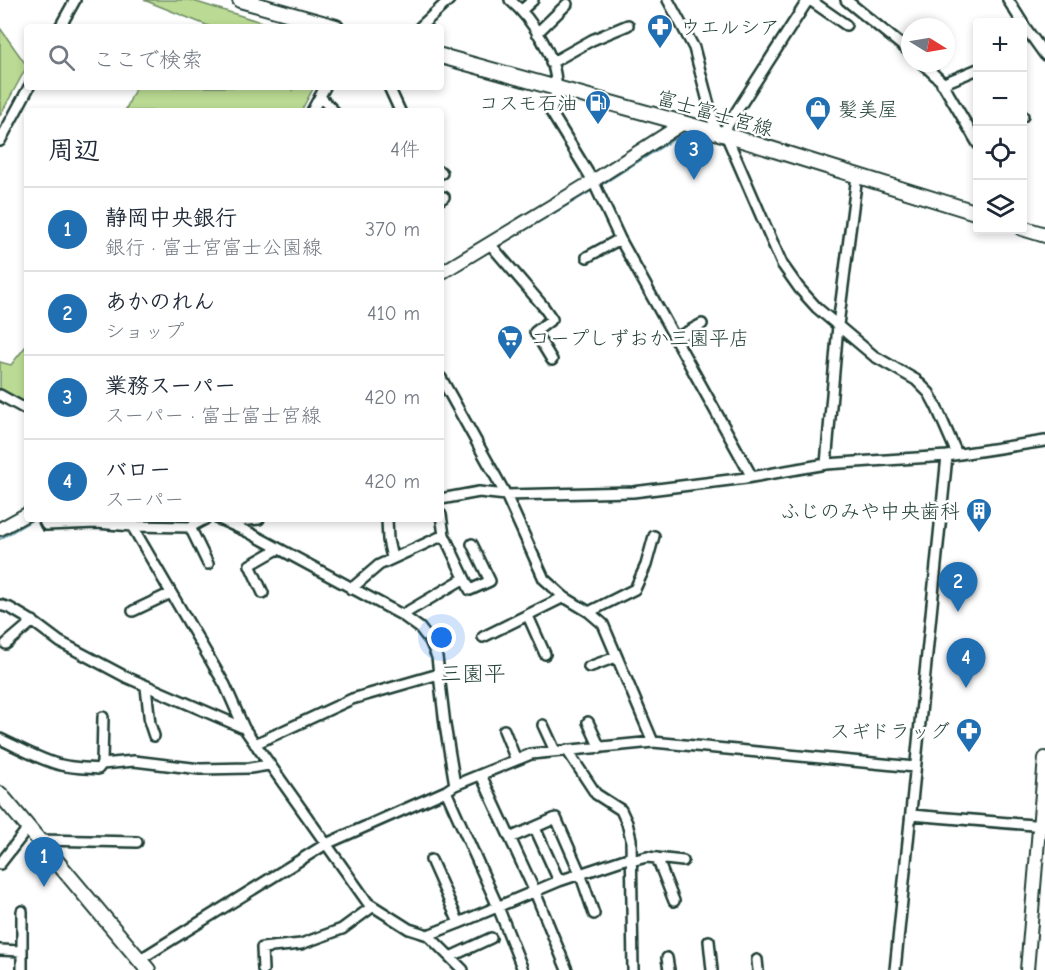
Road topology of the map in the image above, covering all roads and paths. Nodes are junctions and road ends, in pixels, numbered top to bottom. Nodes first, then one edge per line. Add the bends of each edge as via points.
1 (75, 0) edge
2 (240, 0) edge
3 (449, 0) edge
4 (510, 0) edge
5 (533, 0) edge
6 (809, 0) edge
7 (846, 0) edge
8 (1008, 0) edge
9 (673, 2) edge
10 (821, 3) edge
11 (567, 4) dead end
12 (522, 10) junction
13 (1019, 18) edge
14 (62, 24) edge
15 (325, 24) edge
16 (423, 24) edge
17 (846, 24) dead end
18 (628, 25) dead end
19 (1027, 30) edge
20 (537, 33) junction
21 (901, 45) edge
22 (1045, 55) edge
23 (444, 57) edge
24 (551, 63) junction
25 (973, 71) edge
26 (931, 72) edge
27 (942, 84) junction
28 (556, 89) junction
29 (27, 90) edge
30 (324, 90) edge
31 (390, 90) edge
32 (320, 97) junction
33 (314, 108) edge
34 (331, 108) edge
35 (399, 108) edge
36 (682, 124) junction
37 (973, 133) edge
38 (721, 134) junction
39 (0, 141) edge
40 (857, 176) junction
41 (595, 186) junction
42 (973, 211) edge
43 (1027, 229) edge
44 (1045, 235) edge
45 (620, 239) junction
46 (492, 247) junction
47 (587, 257) dead end
48 (444, 271) edge
49 (702, 324) dead end
50 (838, 325) junction
51 (674, 339) junction
52 (552, 360) dead end
53 (444, 383) edge
54 (0, 395) edge
55 (24, 408) edge
56 (1045, 441) edge
57 (952, 455) junction
58 (826, 464) junction
59 (752, 477) junction
60 (506, 495) junction
61 (444, 498) edge
62 (24, 515) edge
63 (44, 522) edge
64 (199, 522) edge
65 (224, 522) edge
66 (387, 522) edge
67 (442, 522) edge
68 (3, 525) edge
69 (132, 526) junction
70 (190, 527) junction
71 (444, 535) junction
72 (654, 536) dead end
73 (472, 544) dead end
74 (278, 549) junction
75 (392, 558) junction
76 (208, 564) dead end
77 (463, 579) junction
78 (351, 589) junction
79 (171, 593) junction
80 (263, 593) dead end
81 (564, 597) junction
82 (0, 605) edge
83 (133, 611) dead end
84 (589, 612) junction
85 (402, 615) junction
86 (528, 616) junction
87 (33, 621) junction
88 (483, 637) dead end
89 (6, 644) dead end
90 (544, 654) dead end
91 (616, 657) junction
92 (589, 667) dead end
93 (439, 674) junction
94 (146, 687) junction
95 (103, 717) dead end
96 (588, 722) dead end
97 (543, 725) dead end
98 (244, 728) junction
99 (504, 730) dead end
100 (154, 736) dead end
101 (0, 739) edge
102 (653, 742) junction
103 (255, 744) junction
104 (600, 748) junction
105 (567, 750) junction
106 (555, 751) junction
107 (1045, 758) edge
108 (516, 760) junction
109 (102, 764) junction
110 (269, 765) junction
111 (915, 767) junction
112 (481, 776) junction
113 (451, 788) junction
114 (0, 794) edge
115 (910, 815) junction
116 (1042, 825) edge
117 (28, 828) junction
118 (535, 828) junction
119 (510, 838) junction
120 (39, 840) junction
121 (137, 842) dead end
122 (326, 844) junction
123 (657, 858) junction
124 (2, 859) edge
125 (631, 859) junction
126 (431, 860) dead end
127 (683, 861) dead end
128 (580, 873) junction
129 (559, 881) junction
130 (535, 892) junction
131 (674, 902) dead end
132 (372, 907) junction
133 (498, 907) junction
134 (22, 911) dead end
135 (594, 914) dead end
136 (459, 923) junction
137 (428, 935) junction
138 (491, 938) dead end
139 (709, 940) dead end
140 (0, 950) edge
141 (22, 951) junction
142 (450, 957) junction
143 (667, 958) dead end
144 (144, 965) edge
145 (22, 970) edge
146 (263, 970) edge
147 (463, 970) edge
148 (523, 970) edge
149 (567, 970) edge
150 (633, 970) edge
151 (669, 970) edge
152 (712, 970) edge
153 (895, 970) edge
154 (1027, 970) edge

1 - 14 street
2 - 15 main road
3 - 16 street
4 - 12 street
5 - 12 street
6 - 10 street
6 - 38 street
7 - 21 street
8 - 13 street
9 - 38 street via 694,48
10 - 17 street
11 - 20 street
12 - 20 street
18 - 24 street
19 - 22 street
20 - 24 street
23 - 28 main road, 富士富士宮線
24 - 28 street
25 - 27 street
26 - 27 street
27 - 37 street
28 - 36 main road, 富士富士宮線
28 - 41 street via 551,112
29 - 39 street
30 - 32 street
31 - 35 street
32 - 33 street
32 - 34 street
36 - 38 main road, 富士富士宮線
36 - 41 street
38 - 40 main road, 富士富士宮線
38 - 50 street via 782,264 817,308
40 - 42 main road, 富士富士宮線
40 - 50 street
41 - 45 street
41 - 46 street
43 - 44 main road
45 - 47 street
45 - 51 street
46 - 48 street
46 - 52 street via 552,319 535,332
49 - 51 street
50 - 57 street via 874,356 916,380 928,393
50 - 58 street
51 - 59 street
53 - 60 street
54 - 55 street
56 - 57 street
57 - 58 street
57 - 111 street
58 - 59 street
59 - 60 street via 633,492
60 - 61 street via 479,492
60 - 81 street via 544,579
62 - 68 street
63 - 69 street
64 - 70 street
65 - 74 street
66 - 75 street
67 - 71 street
69 - 70 street
69 - 79 street
70 - 76 street
71 - 75 street
71 - 77 street
72 - 84 street via 635,589
73 - 77 street via 490,581 470,591
74 - 78 street
74 - 80 street via 250,566
75 - 78 street
77 - 85 street
78 - 85 street
79 - 83 street
79 - 98 street via 225,685
81 - 84 street
81 - 86 street
82 - 87 street
84 - 91 street via 603,624
85 - 93 street via 430,641
86 - 88 street
86 - 90 street
87 - 89 street
87 - 94 street via 60,642
91 - 92 street
91 - 102 street
93 - 103 street via 352,699
93 - 113 street
94 - 98 street
94 - 100 street
95 - 109 street
96 - 104 street
97 - 106 street
98 - 103 street
99 - 108 street
101 - 109 street via 61,765 98,769
102 - 104 street
102 - 111 street
103 - 110 street
104 - 105 street
105 - 106 street
105 - 125 street via 596,794 621,810 629,831
106 - 108 street
107 - 116 street
108 - 112 street
109 - 110 street via 134,761 200,769
110 - 122 street
111 - 115 street
112 - 113 street
112 - 119 street
113 - 122 street
113 - 133 street
114 - 117 main road
115 - 116 street
115 - 153 street
116 - 154 street
117 - 120 main road
117 - 124 street
118 - 119 street
118 - 128 street via 556,818
118 - 129 street
119 - 130 street
120 - 121 street
120 - 144 main road
122 - 132 street
122 - 144 street
123 - 125 street
123 - 127 street
123 - 131 street
125 - 128 street
125 - 150 street
126 - 136 street
128 - 129 street
128 - 135 street
129 - 130 street
130 - 133 street
130 - 149 street
132 - 137 street via 409,929
132 - 146 street via 342,929 301,944 262,948
133 - 136 street
133 - 148 street
134 - 141 street
136 - 137 street
137 - 142 street
138 - 142 street
139 - 152 street
140 - 141 street
141 - 145 street
142 - 147 street
143 - 151 street

